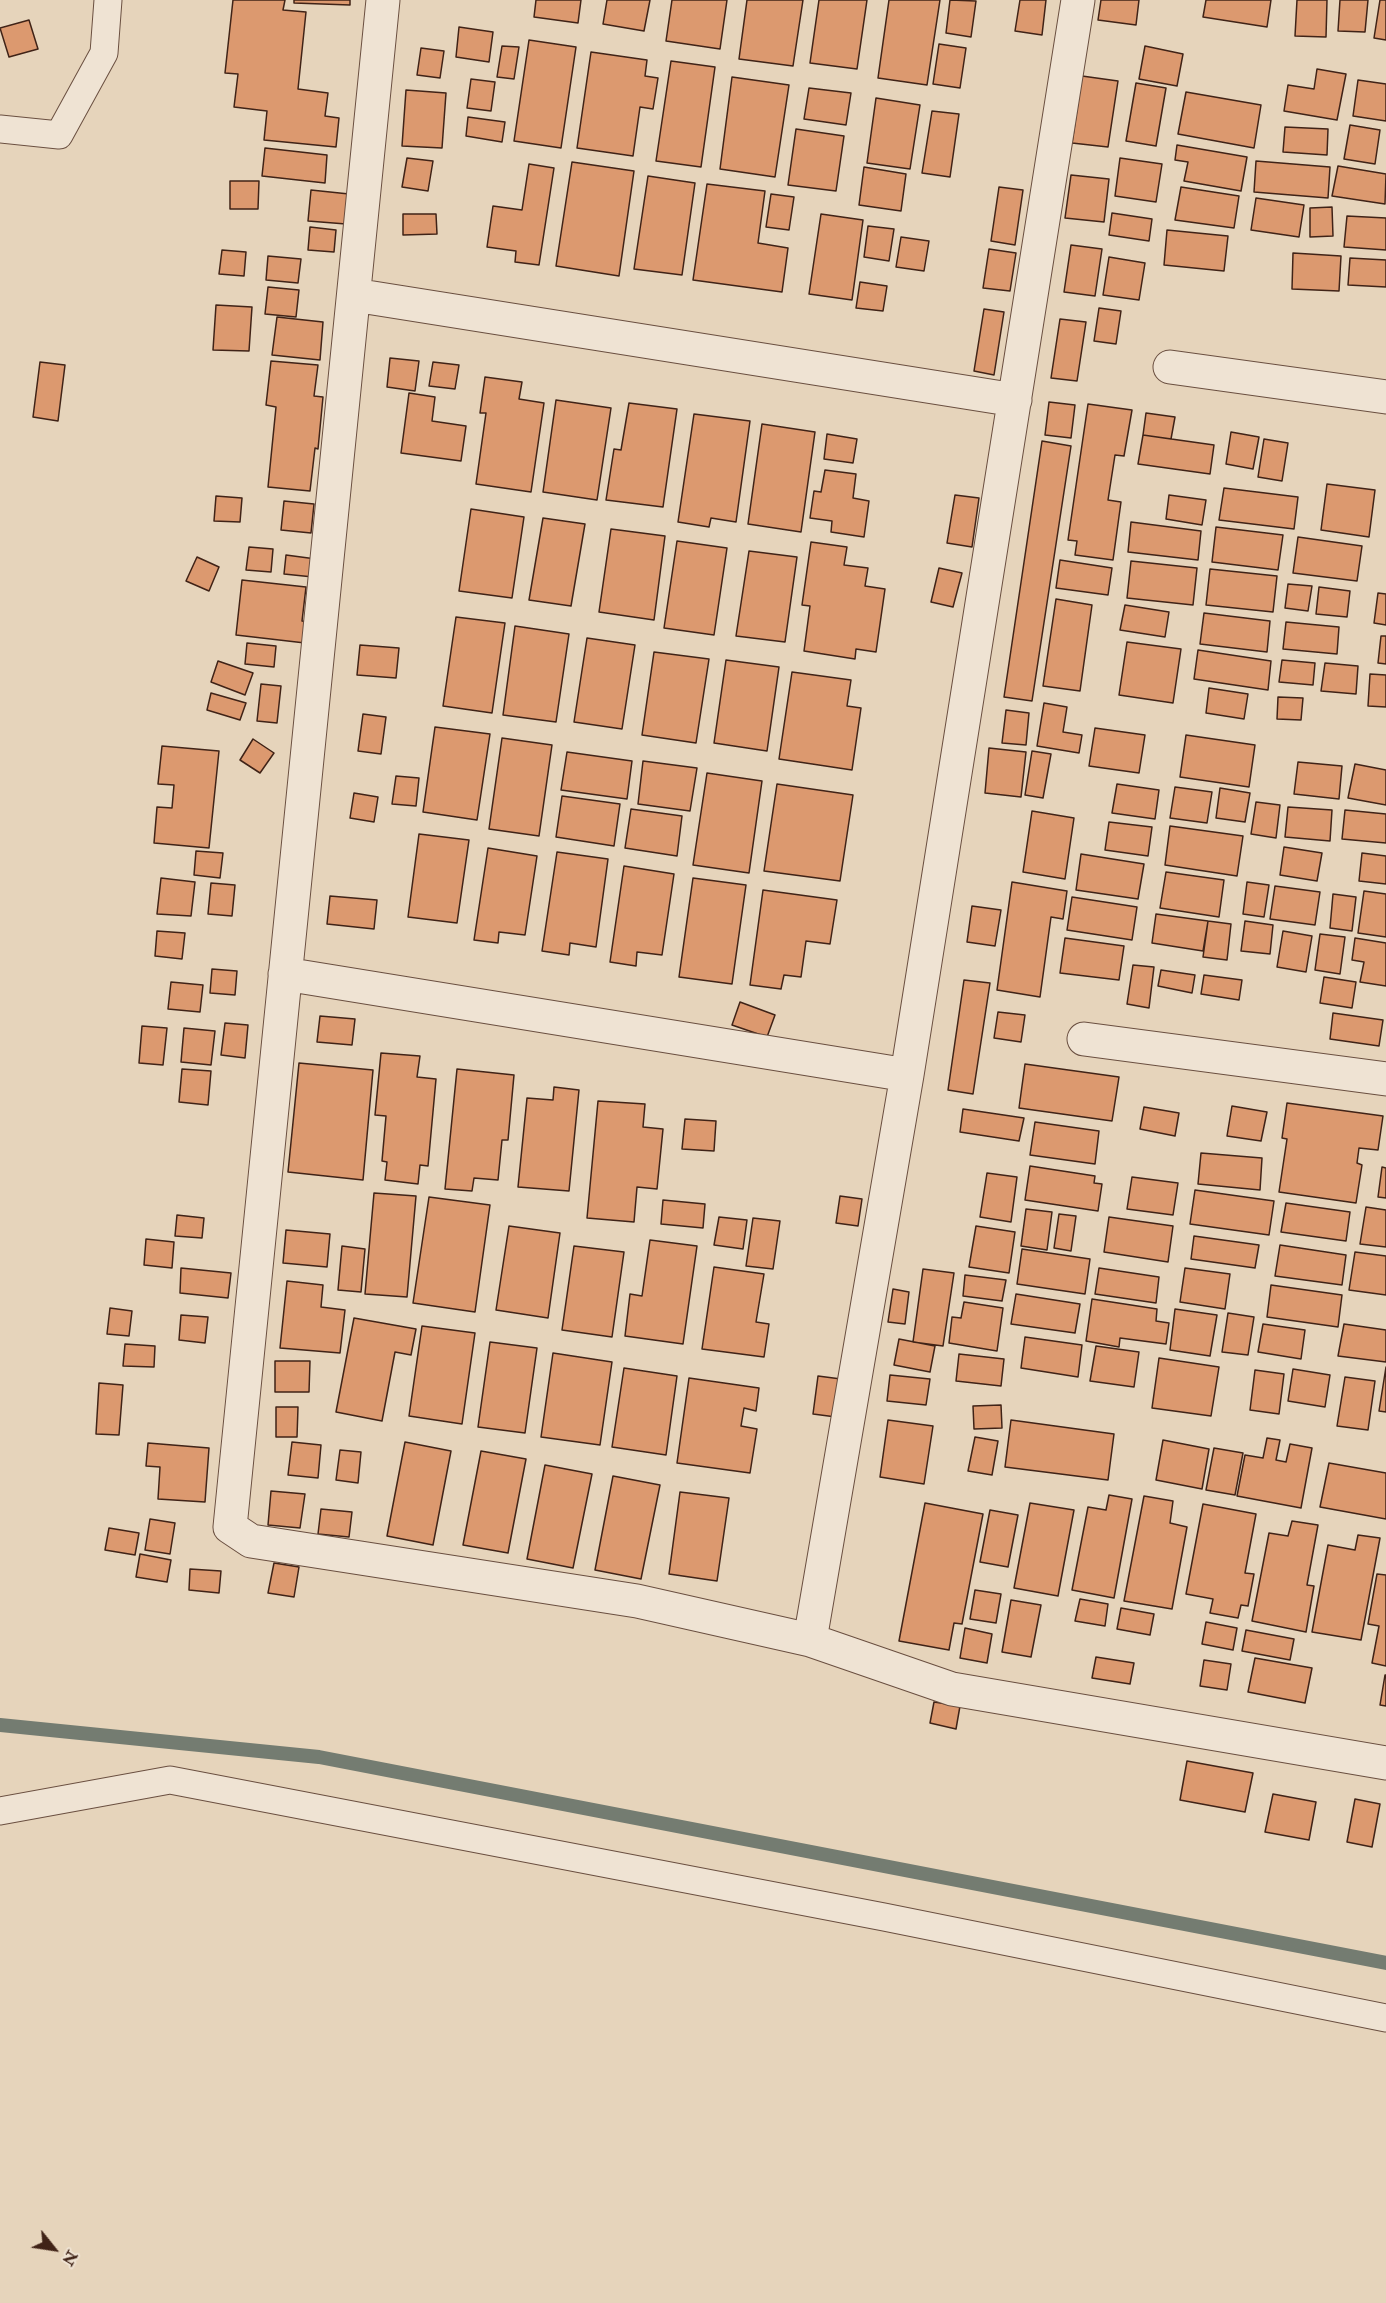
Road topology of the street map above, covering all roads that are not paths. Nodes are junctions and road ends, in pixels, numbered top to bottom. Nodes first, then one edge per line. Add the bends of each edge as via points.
1 (108, 0) edge
2 (383, 0) edge
3 (1078, 0) edge
4 (0, 129) edge
5 (354, 295) junction
6 (1170, 367) dead end
7 (1386, 397) edge
8 (1015, 400) junction
9 (285, 974) junction
10 (1084, 1039) dead end
11 (907, 1075) junction
12 (1386, 1079) edge
13 (810, 1640) junction
14 (1386, 1763) edge
15 (0, 1811) edge
16 (1386, 2019) edge

1 - 4 lane via 104,53 59,135
2 - 5 street
3 - 8 street
5 - 8 street
5 - 9 street
6 - 7 street
8 - 11 street
9 - 11 street
9 - 13 street via 230,1527 251,1542 637,1601
10 - 12 street
11 - 13 street
13 - 14 street via 952,1689
15 - 16 lane via 170,1780 884,1917

